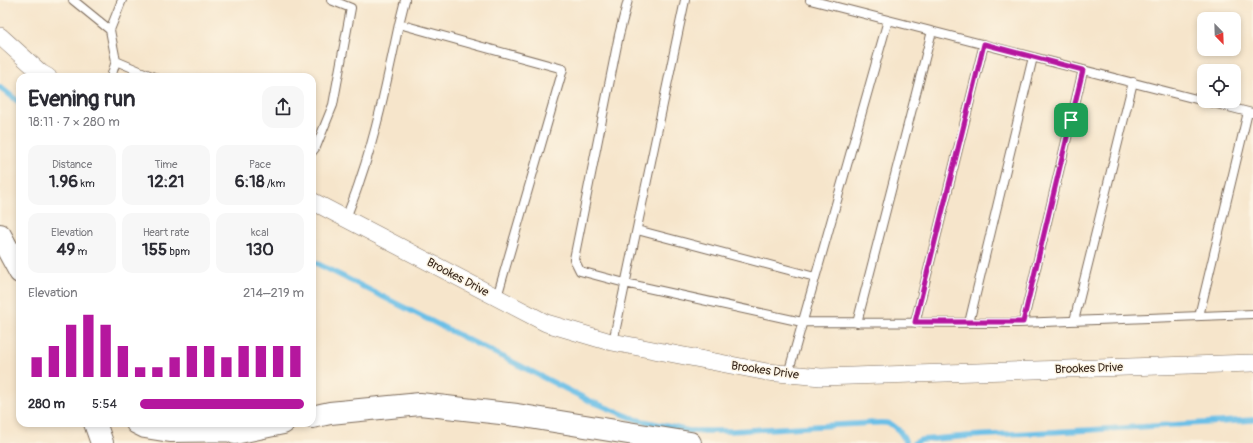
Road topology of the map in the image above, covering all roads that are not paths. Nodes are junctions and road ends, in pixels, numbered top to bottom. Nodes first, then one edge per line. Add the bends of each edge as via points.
1 (73, 0) edge
2 (122, 0) edge
3 (331, 0) edge
4 (405, 0) edge
5 (628, 0) edge
6 (685, 0) edge
7 (810, 0) edge
8 (888, 20) junction
9 (399, 24) junction
10 (110, 30) junction
11 (932, 31) junction
12 (0, 36) edge
13 (984, 44) junction
14 (1033, 57) junction
15 (116, 61) junction
16 (1083, 70) junction
17 (40, 73) edge
18 (112, 73) edge
19 (144, 73) edge
20 (1133, 82) junction
21 (1197, 99) edge
22 (1232, 108) edge
23 (1251, 113) edge
24 (316, 142) edge
25 (316, 203) edge
26 (346, 218) junction
27 (636, 230) junction
28 (0, 235) edge
29 (16, 265) edge
30 (815, 277) junction
31 (625, 283) junction
32 (497, 297) junction
33 (1253, 314) edge
34 (1199, 316) junction
35 (1074, 321) junction
36 (802, 322) junction
37 (857, 322) junction
38 (915, 322) junction
39 (1023, 322) junction
40 (970, 323) junction
41 (613, 342) junction
42 (1253, 363) edge
43 (788, 374) junction
44 (316, 416) edge
45 (96, 427) edge
46 (145, 427) edge
47 (264, 427) edge
48 (249, 430) junction
49 (102, 443) edge
50 (184, 443) edge
51 (690, 443) edge

1 - 10 lane
2 - 10 lane
3 - 24 lane via 351,8 333,105
4 - 9 lane
5 - 31 lane via 574,259 580,271
6 - 27 lane
7 - 8 lane
8 - 11 lane
8 - 30 lane
9 - 26 lane via 374,132
9 - 32 lane via 563,69
10 - 15 lane
11 - 13 lane
11 - 37 lane
12 - 17 street
13 - 14 lane
13 - 38 lane
14 - 16 lane
14 - 40 lane
15 - 18 lane
15 - 19 lane
16 - 20 lane
16 - 39 lane
20 - 21 lane
20 - 35 lane
22 - 23 lane
23 - 34 lane
25 - 26 street, Brookes Drive
26 - 32 street, Brookes Drive
27 - 30 lane
27 - 31 lane
28 - 29 highway
30 - 36 lane
31 - 36 lane
31 - 41 lane
32 - 41 street, Brookes Drive via 546,323
33 - 34 lane
34 - 35 lane
35 - 39 lane
36 - 37 lane
36 - 43 lane
37 - 38 lane
38 - 40 lane
39 - 40 lane
41 - 43 street, Brookes Drive
42 - 43 street, Brookes Drive via 821,377
44 - 51 highway via 420,404 518,415
45 - 49 highway
46 - 48 highway via 170,431
47 - 48 highway
48 - 50 highway

